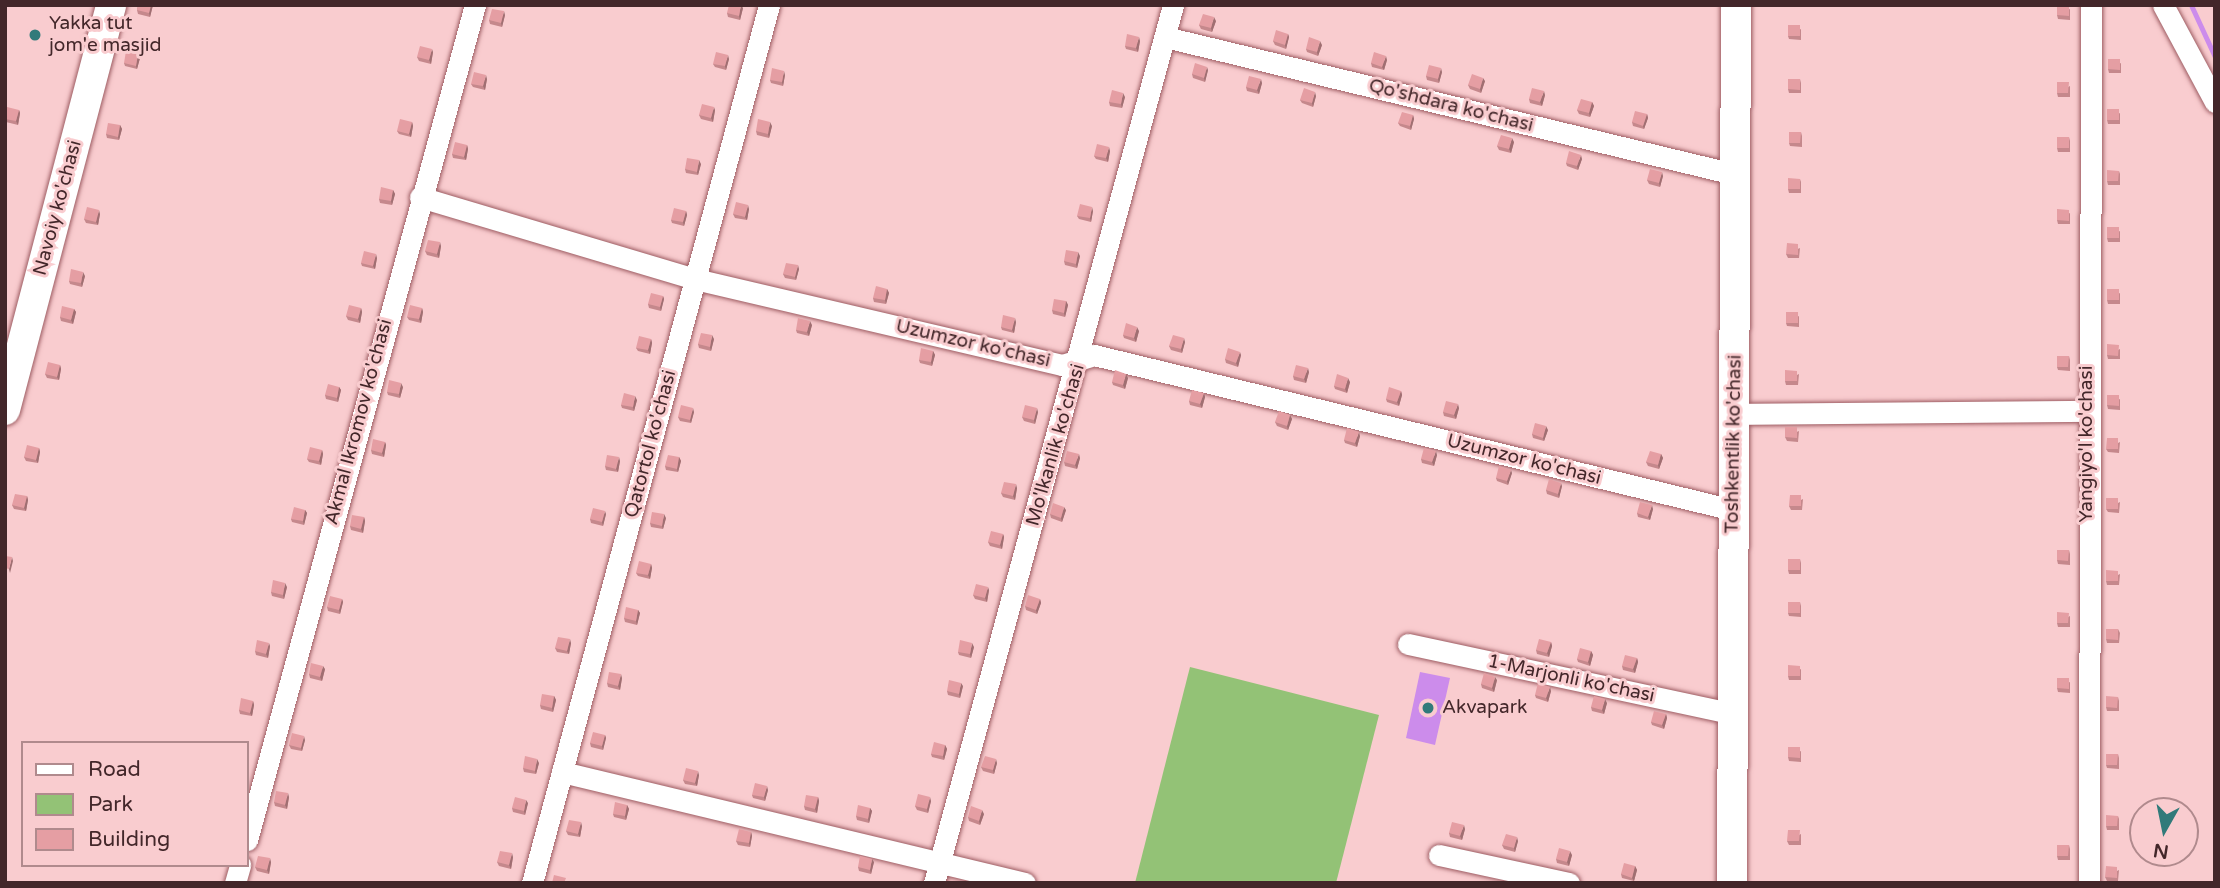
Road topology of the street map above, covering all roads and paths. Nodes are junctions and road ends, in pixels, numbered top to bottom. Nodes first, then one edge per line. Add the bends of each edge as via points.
1 (111, 5) edge
2 (475, 5) edge
3 (769, 5) edge
4 (1173, 5) edge
5 (1736, 5) edge
6 (2091, 5) edge
7 (2163, 5) edge
8 (1165, 37) junction
9 (2215, 102) edge
10 (1738, 175) junction
11 (420, 197) junction
12 (695, 279) junction
13 (1080, 360) junction
14 (5, 410) edge
15 (2086, 411) junction
16 (1734, 414) junction
17 (1733, 510) junction
18 (1408, 644) dead end
19 (1734, 714) junction
20 (562, 772) junction
21 (248, 836) edge
22 (1439, 855) dead end
23 (940, 862) junction
24 (532, 883) edge
25 (934, 883) edge
26 (1025, 883) edge
27 (1569, 883) edge
28 (1732, 883) edge
29 (2089, 883) edge

1 - 14 main road, Navoiy ko'chasi
2 - 11 street, Akmal Ikromov ko'chasi
3 - 12 street, Qatortol ko'chasi
4 - 8 street, Mo'lkanlik ko'chasi
5 - 10 main road, Toshkentlik ko'chasi
6 - 15 street, Yangiyo'l ko'chasi
7 - 9 street
8 - 10 street, Qo'shdara ko'chasi
8 - 13 street, Mo'lkanlik ko'chasi
10 - 16 main road, Toshkentlik ko'chasi
11 - 12 street, Uzumzor ko'chasi
11 - 21 street, Akmal Ikromov ko'chasi
12 - 13 street, Uzumzor ko'chasi via 1062,365
12 - 20 street, Qatortol ko'chasi
13 - 17 street, Uzumzor ko'chasi via 1094,355
13 - 23 street, Mo'lkanlik ko'chasi
15 - 16 street
15 - 29 street, Yangiyo'l ko'chasi
16 - 17 main road, Toshkentlik ko'chasi
17 - 19 main road, Toshkentlik ko'chasi
18 - 19 street, 1-Marjonli ko'chasi
19 - 28 main road, Toshkentlik ko'chasi
20 - 23 street
20 - 24 street, Qatortol ko'chasi
22 - 27 street
23 - 25 street, Mo'lkanlik ko'chasi
23 - 26 street

